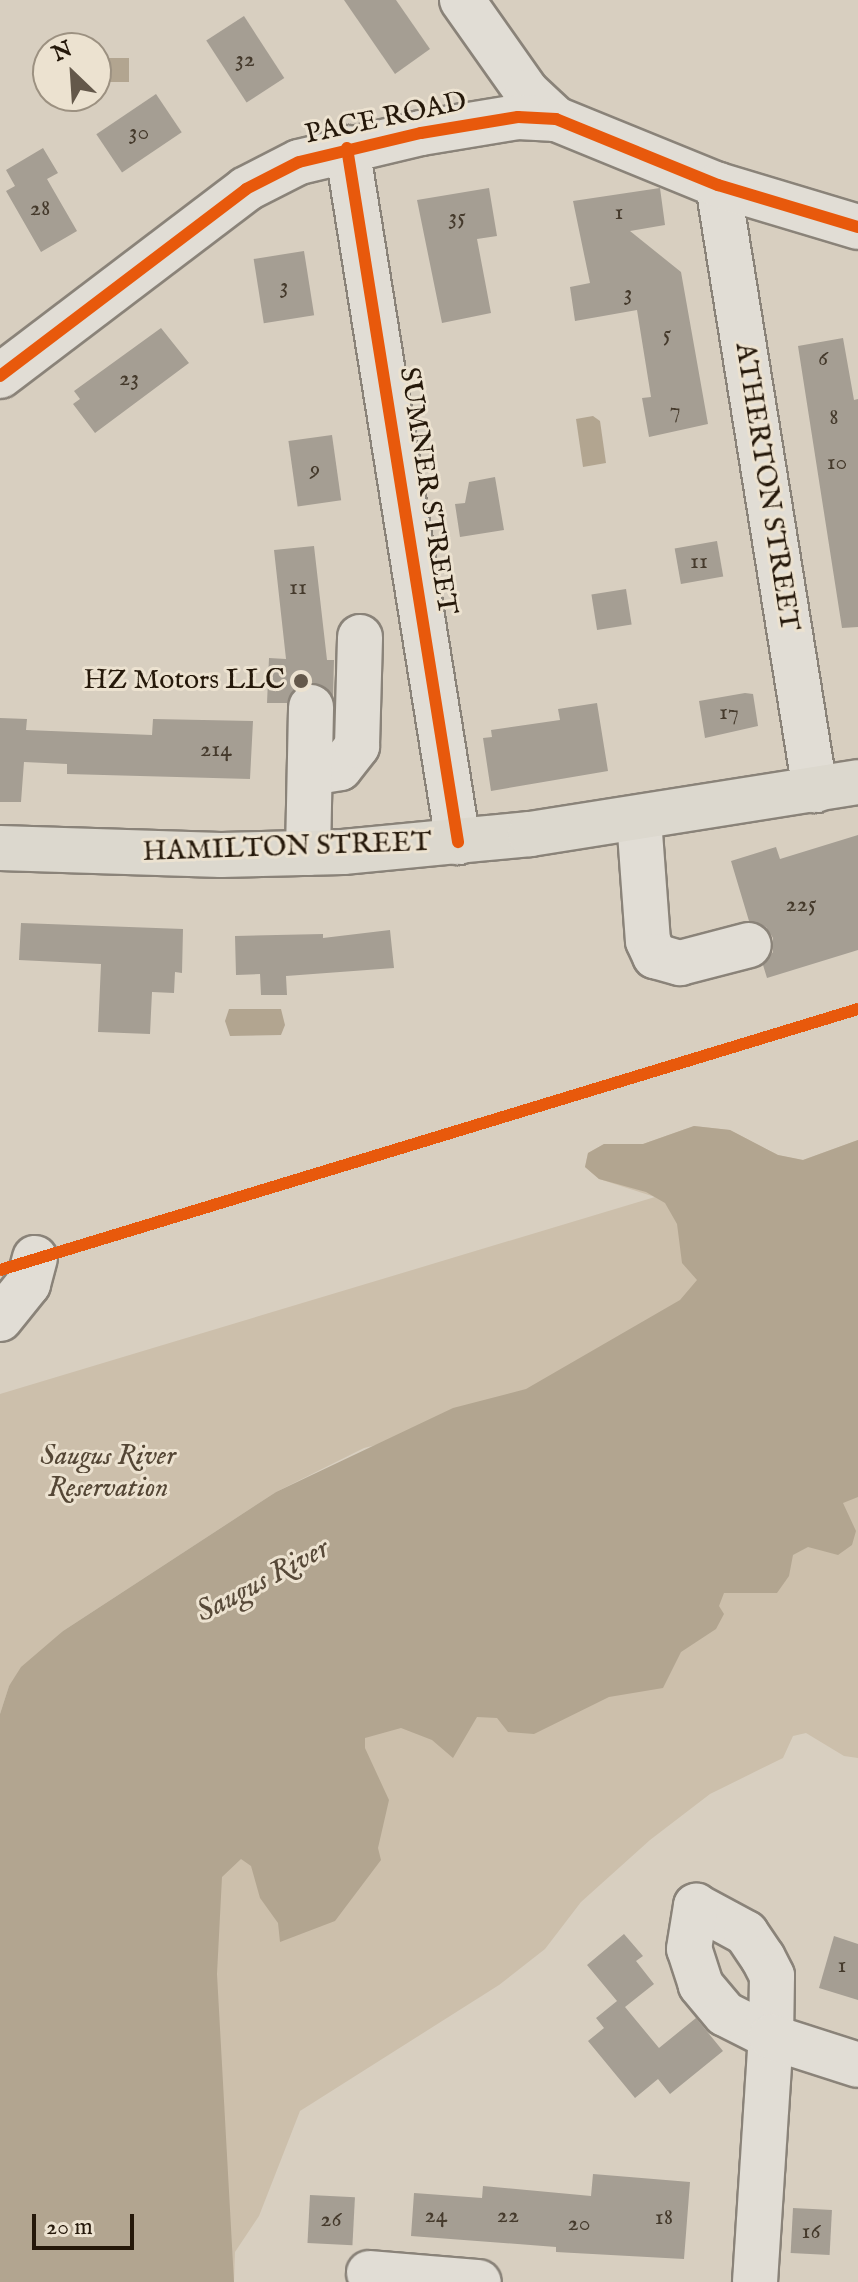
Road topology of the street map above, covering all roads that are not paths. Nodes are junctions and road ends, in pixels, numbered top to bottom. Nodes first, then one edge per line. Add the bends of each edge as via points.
1 (462, 0) edge
2 (556, 119) junction
3 (347, 148) junction
4 (718, 185) junction
5 (858, 227) edge
6 (0, 376) edge
7 (360, 637) dead end
8 (311, 707) dead end
9 (310, 773) junction
10 (858, 782) edge
11 (815, 790) junction
12 (639, 819) junction
13 (458, 842) junction
14 (0, 848) edge
15 (308, 853) junction
16 (749, 945) dead end
17 (35, 1258) dead end
18 (0, 1319) edge
19 (858, 2065) edge
20 (369, 2273) dead end
21 (479, 2282) edge
22 (755, 2282) edge

1 - 2 street via 527,92
2 - 3 street, PACE ROAD via 500,119
2 - 4 street, PACE ROAD
3 - 6 street, PACE ROAD via 280,169 237,194
3 - 13 street, SUMNER STREET
4 - 5 street, PACE ROAD
4 - 11 street, ATHERTON STREET
7 - 9 street via 357,746 340,768
8 - 9 street
9 - 15 street
10 - 11 main road, HAMILTON STREET
11 - 12 main road, HAMILTON STREET
12 - 13 main road, HAMILTON STREET
12 - 16 street via 648,941 655,956 680,963
13 - 15 main road, HAMILTON STREET
14 - 15 main road, HAMILTON STREET
17 - 18 street via 28,1284
19 - 22 street via 771,2037
20 - 21 street

